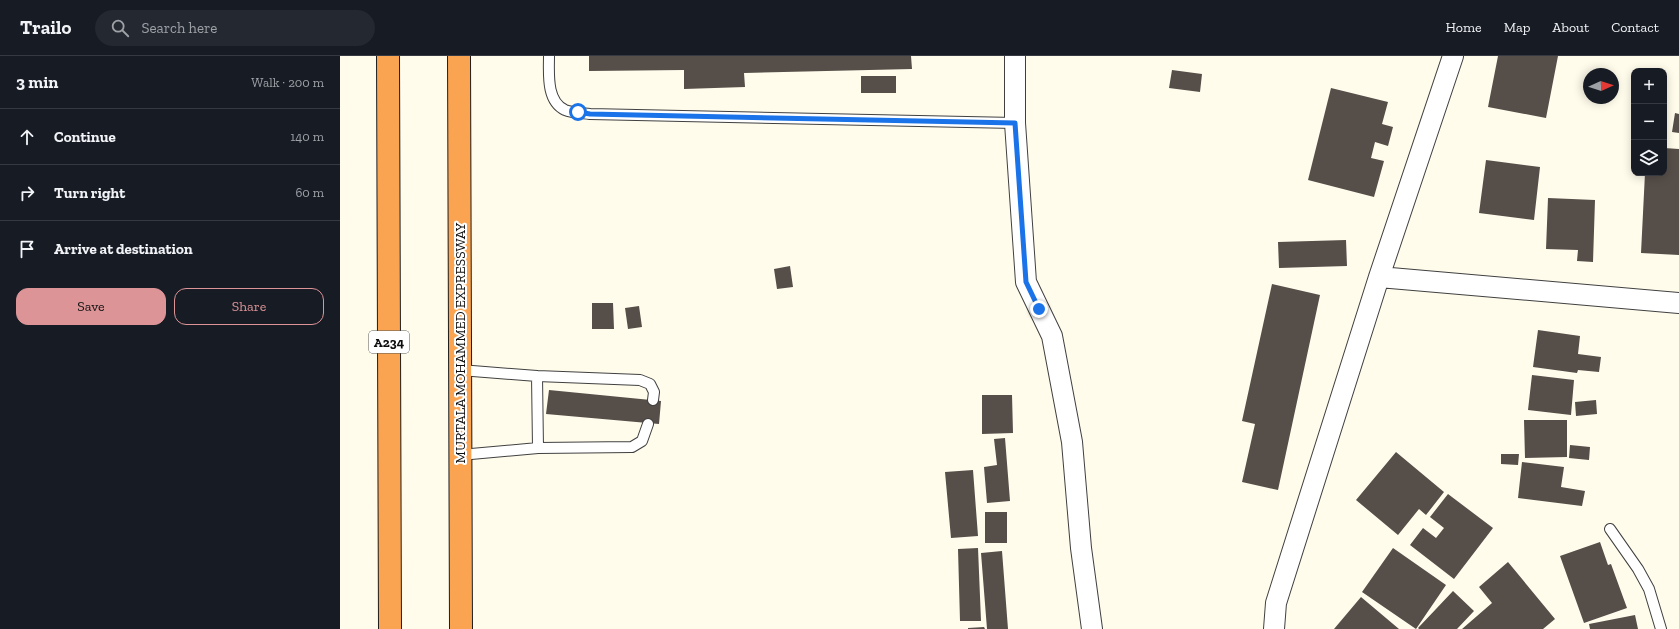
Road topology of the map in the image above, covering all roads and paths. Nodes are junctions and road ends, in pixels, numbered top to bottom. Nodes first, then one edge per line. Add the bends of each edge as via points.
1 (388, 56) edge
2 (459, 56) edge
3 (549, 56) edge
4 (1015, 56) edge
5 (1453, 56) edge
6 (1015, 123) junction
7 (1379, 278) junction
8 (1679, 303) edge
9 (460, 370) junction
10 (537, 376) junction
11 (653, 400) dead end
12 (648, 424) dead end
13 (538, 448) junction
14 (460, 454) junction
15 (1610, 529) dead end
16 (390, 629) edge
17 (461, 629) edge
18 (1092, 629) edge
19 (1274, 629) edge
20 (1661, 629) edge

1 - 16 highway, A234
2 - 9 highway, MURTALA MOHAMMED EXPRESSWAY
3 - 6 lane via 549,80 554,100 565,110 590,114
4 - 6 street
5 - 7 street
6 - 18 street via 1026,282 1052,336 1055,351 1072,442 1081,548
7 - 8 street
7 - 19 street via 1276,603
9 - 10 lane
9 - 14 highway, MURTALA MOHAMMED EXPRESSWAY
10 - 11 lane via 640,380 650,384 654,392
10 - 13 lane
12 - 13 lane via 642,441 632,447
13 - 14 lane
14 - 17 highway, MURTALA MOHAMMED EXPRESSWAY
15 - 20 lane via 1649,589

